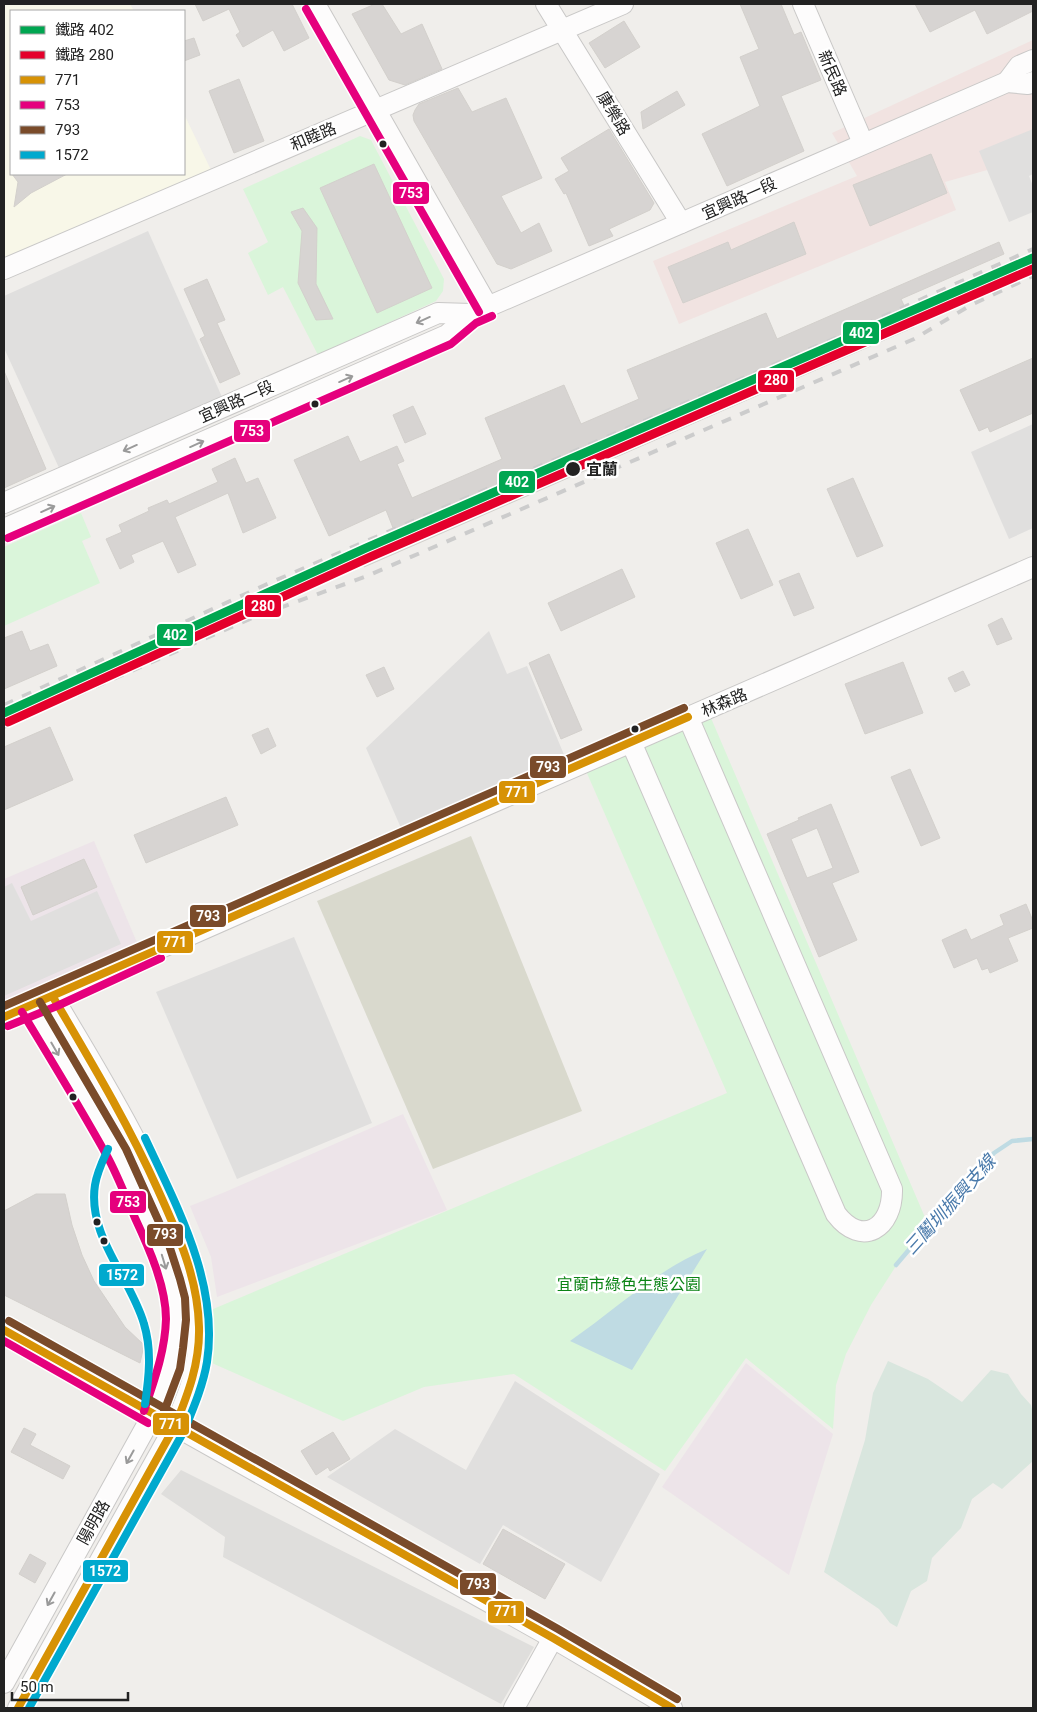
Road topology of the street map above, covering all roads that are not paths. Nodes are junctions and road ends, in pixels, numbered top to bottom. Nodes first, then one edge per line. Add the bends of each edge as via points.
1 (315, 4) edge
2 (546, 4) edge
3 (623, 4) edge
4 (802, 4) edge
5 (563, 30) junction
6 (1033, 60) edge
7 (1007, 82) junction
8 (1033, 82) edge
9 (376, 109) junction
10 (862, 143) junction
11 (681, 223) junction
12 (4, 269) edge
13 (480, 310) junction
14 (4, 503) edge
15 (4, 529) edge
16 (1033, 567) edge
17 (688, 718) junction
18 (631, 742) junction
19 (53, 997) junction
20 (31, 1007) junction
21 (4, 1017) edge
22 (4, 1330) edge
23 (154, 1414) junction
24 (175, 1426) junction
25 (552, 1638) junction
26 (4, 1683) edge
27 (18, 1708) edge
28 (514, 1708) edge
29 (672, 1708) edge

1 - 9 street
2 - 5 street, 康樂路
3 - 5 street, 和睦路
4 - 10 street, 新民路
5 - 9 street, 和睦路
5 - 11 street, 康樂路
6 - 7 street, 宜興路一段 via 1019,66
7 - 8 street, 宜興路一段
7 - 10 street, 宜興路一段
9 - 12 street, 和睦路
9 - 13 street
10 - 11 street, 宜興路一段
11 - 13 street, 宜興路一段
13 -> 14 street, 宜興路一段 via 438,313
15 -> 13 street, 宜興路一段 via 447,335
16 - 17 street, 林森路
17 - 18 street, 林森路
17 - 18 street via 892,1189 890,1212 882,1224 872,1230 861,1232 851,1229 836,1214
18 - 19 street, 林森路
19 - 20 street, 林森路
19 - 24 street, 陽明路 via 136,1142 181,1241 191,1272 197,1301 198,1352 189,1391
20 - 21 street, 林森路
20 -> 23 street, 陽明路 via 117,1153 159,1246 170,1282 175,1300 174,1338 170,1367
22 - 23 street
23 - 24 street
23 -> 26 street, 陽明路
24 - 25 street
24 - 27 street, 陽明路
25 - 28 street
25 - 29 street

